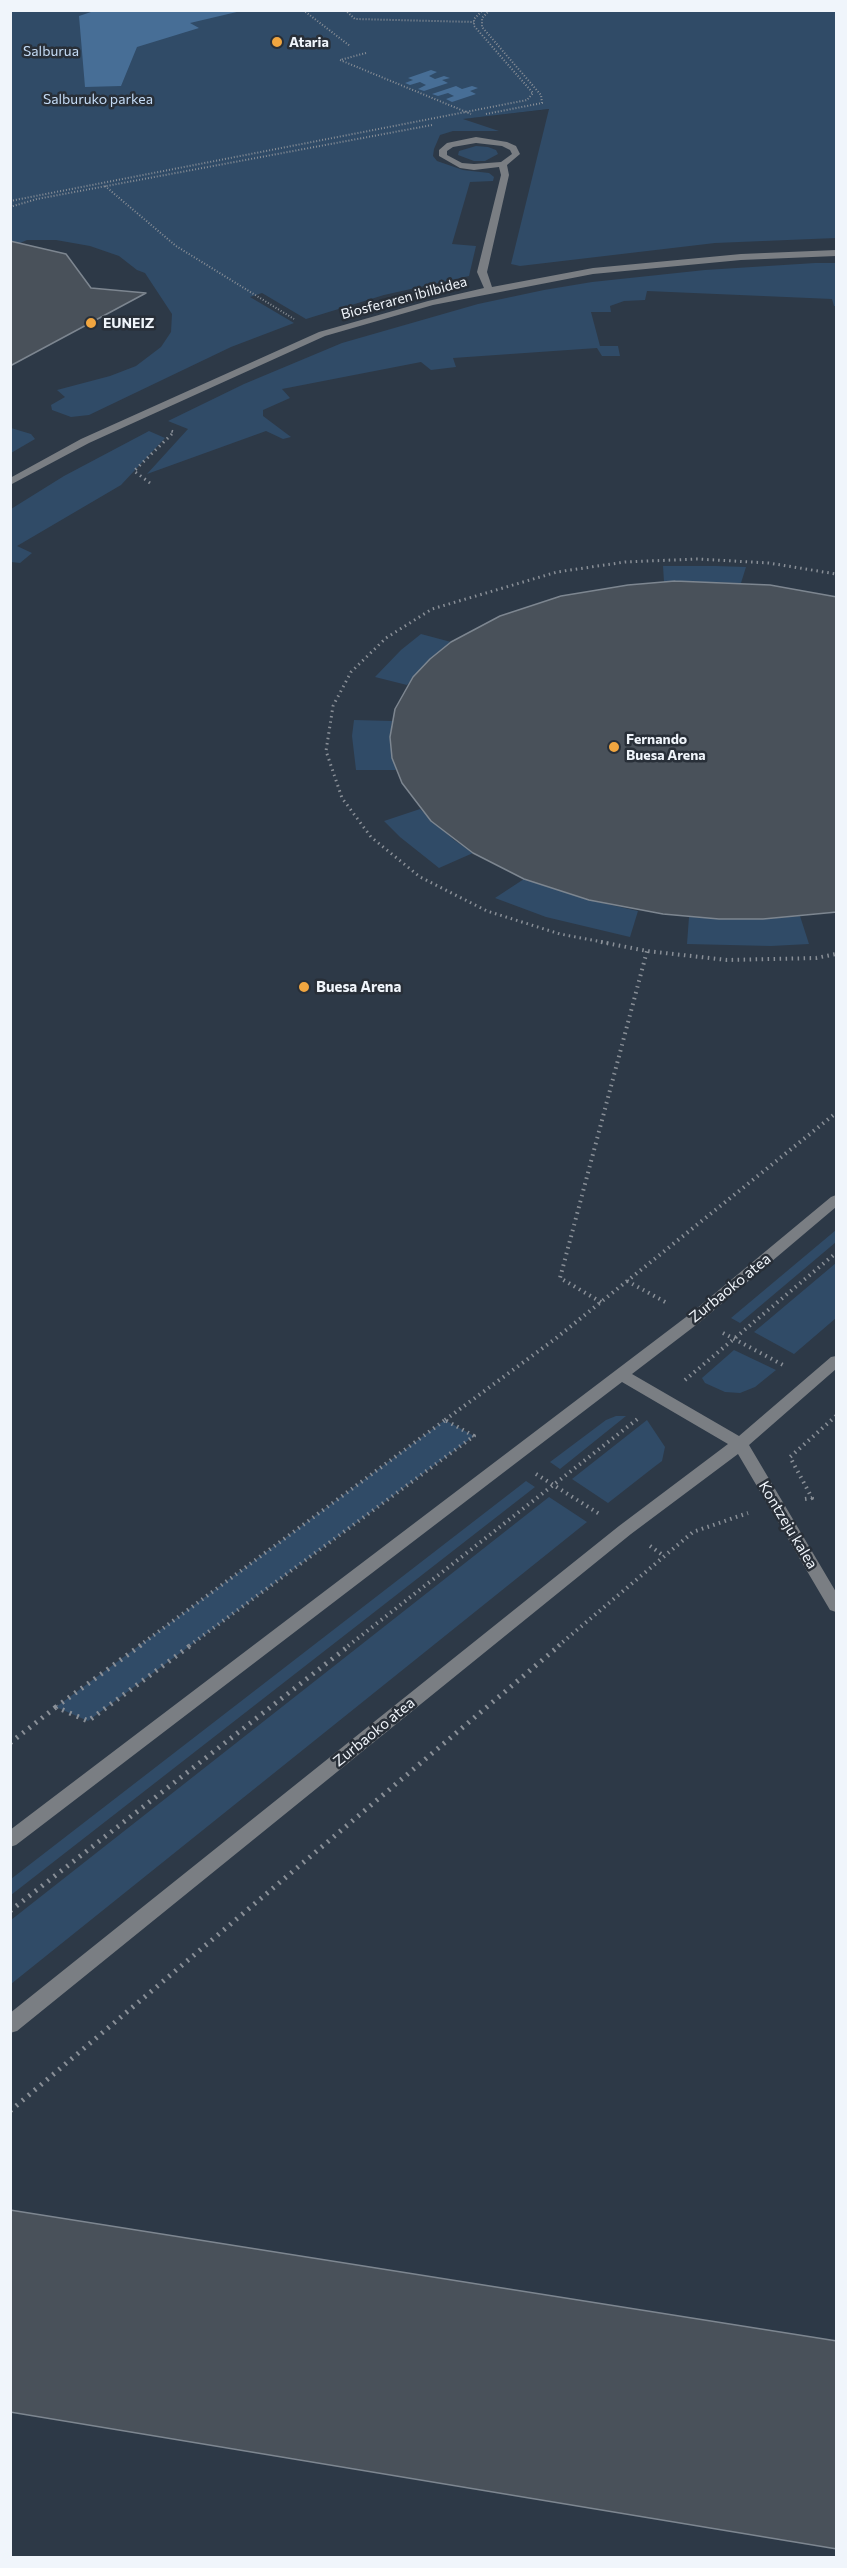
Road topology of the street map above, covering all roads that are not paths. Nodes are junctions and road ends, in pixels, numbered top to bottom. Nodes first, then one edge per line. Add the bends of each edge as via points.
1 (503, 164) junction
2 (837, 253) edge
3 (489, 290) junction
4 (10, 482) edge
5 (837, 1200) edge
6 (837, 1360) edge
7 (621, 1374) junction
8 (740, 1444) junction
9 (837, 1606) edge
10 (10, 1840) edge
11 (10, 2025) edge

1 - 1 street via 516,154 504,144 462,142 444,150 443,156 460,165
1 - 3 street via 505,175 482,272
2 - 3 street, Biosferaren ibilbidea via 672,262
3 - 4 street, Biosferaren ibilbidea via 322,334 85,441
5 - 7 street, Zurbaoko atea
6 - 8 street, Zurbaoko atea
7 - 8 street
7 - 10 street, Zurbaoko atea
8 - 9 street, Kontzeju kalea
8 - 11 street, Zurbaoko atea via 625,1530

